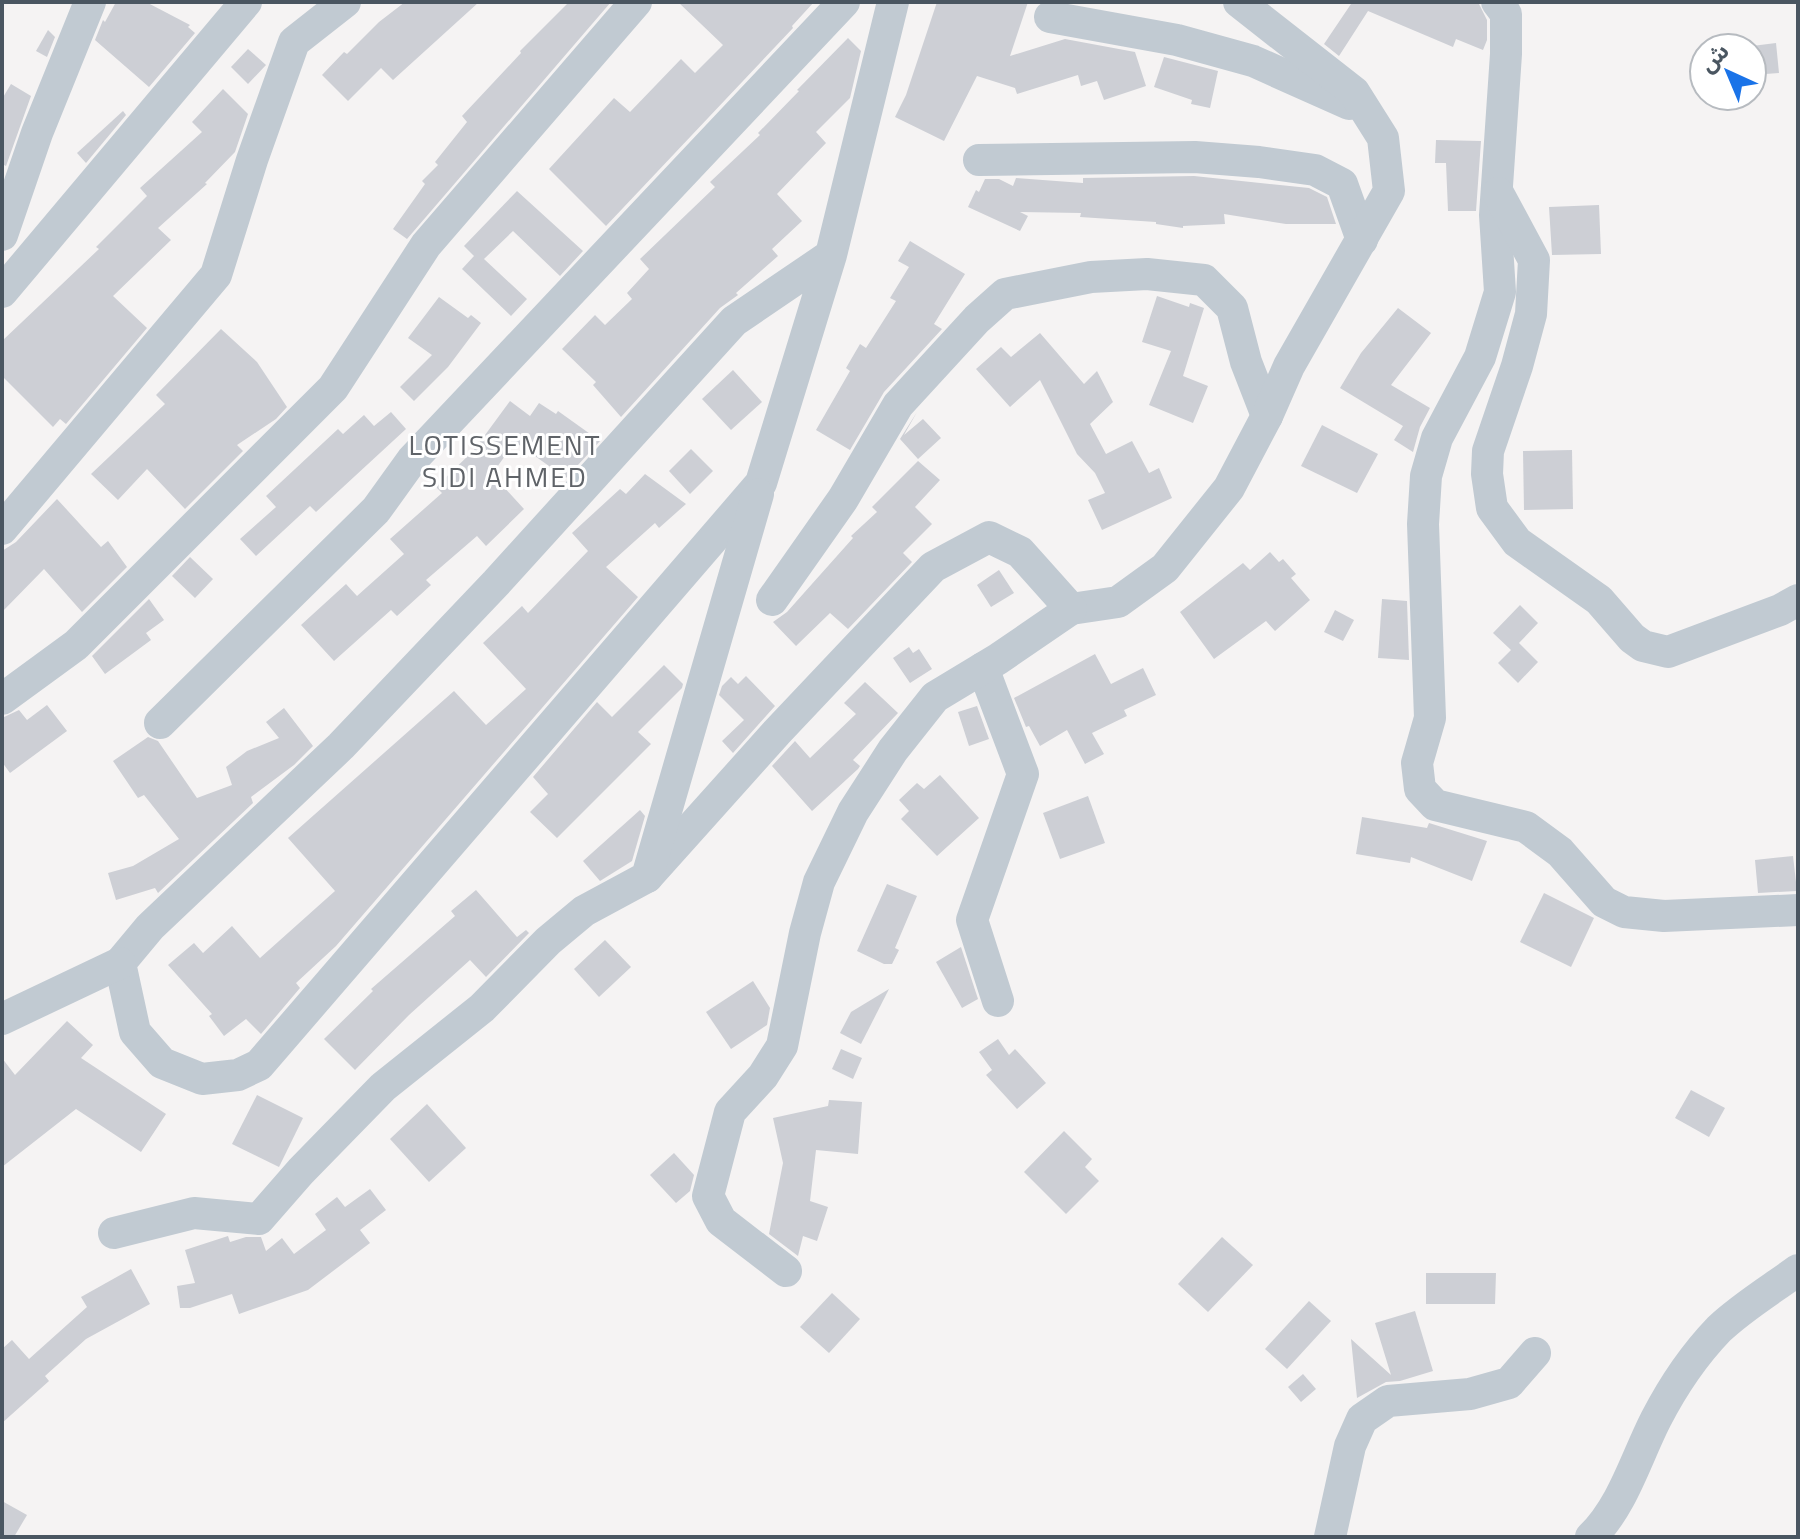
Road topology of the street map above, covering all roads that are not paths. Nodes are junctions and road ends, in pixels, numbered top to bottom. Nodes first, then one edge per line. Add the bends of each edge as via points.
1 (90, 2) edge
2 (246, 2) edge
3 (345, 2) edge
4 (636, 2) edge
5 (844, 2) edge
6 (893, 2) edge
7 (1239, 2) edge
8 (1497, 2) edge
9 (1050, 17) dead end
10 (1367, 112) junction
11 (979, 160) dead end
12 (1496, 190) junction
13 (2, 235) edge
14 (1362, 240) junction
15 (831, 255) junction
16 (2, 292) edge
17 (1267, 416) junction
18 (761, 483) junction
19 (2, 529) edge
20 (772, 600) dead end
21 (1798, 600) edge
22 (1071, 609) junction
23 (983, 668) junction
24 (2, 699) edge
25 (160, 723) dead end
26 (647, 877) junction
27 (1798, 910) edge
28 (120, 963) junction
29 (998, 1001) dead end
30 (2, 1019) edge
31 (114, 1233) dead end
32 (1798, 1270) edge
33 (786, 1271) dead end
34 (1535, 1353) dead end
35 (1330, 1537) edge
36 (1591, 1537) edge

1 - 13 street
2 - 16 street
3 - 19 street via 294,42 216,275
4 - 24 street via 426,245 333,388 76,645
5 - 25 street via 412,460 376,510
6 - 15 street
7 - 10 street via 1354,92
8 - 12 street via 1506,14 1506,41
9 - 10 street via 1177,40 1253,61
10 - 14 street via 1383,138 1389,191
11 - 14 street via 1195,157 1315,170 1342,184
12 - 21 street via 1534,260 1531,314 1488,451 1492,508 1517,542 1599,600 1632,638 1668,652
12 - 27 street via 1500,292 1480,357 1437,438 1426,476 1430,718 1417,763 1420,789 1435,805 1526,827 1560,852 1604,902 1624,912 1664,916
14 - 17 street via 1289,366
15 - 18 street
15 - 28 street via 734,321 341,746 150,927
17 - 20 street via 1232,308 1204,280 1105,276 1005,294 898,405 843,499
17 - 22 street via 1229,488 1165,568 1118,602
18 - 26 street
18 - 28 street via 259,1065 238,1075 202,1079 162,1063 135,1032
22 - 23 street
22 - 26 street via 1020,552 989,537 933,567
23 - 29 street via 1023,774 972,920
23 - 33 street via 935,697 853,812 819,882 782,1046 730,1112 708,1196 721,1221
26 - 31 street via 584,911 548,941 482,1008 383,1087 259,1219 194,1213
28 - 30 street
32 - 36 street via 1720,1328 1686,1369 1656,1418 1627,1484
34 - 35 street via 1509,1383 1470,1394 1388,1401 1362,1419 1350,1446

